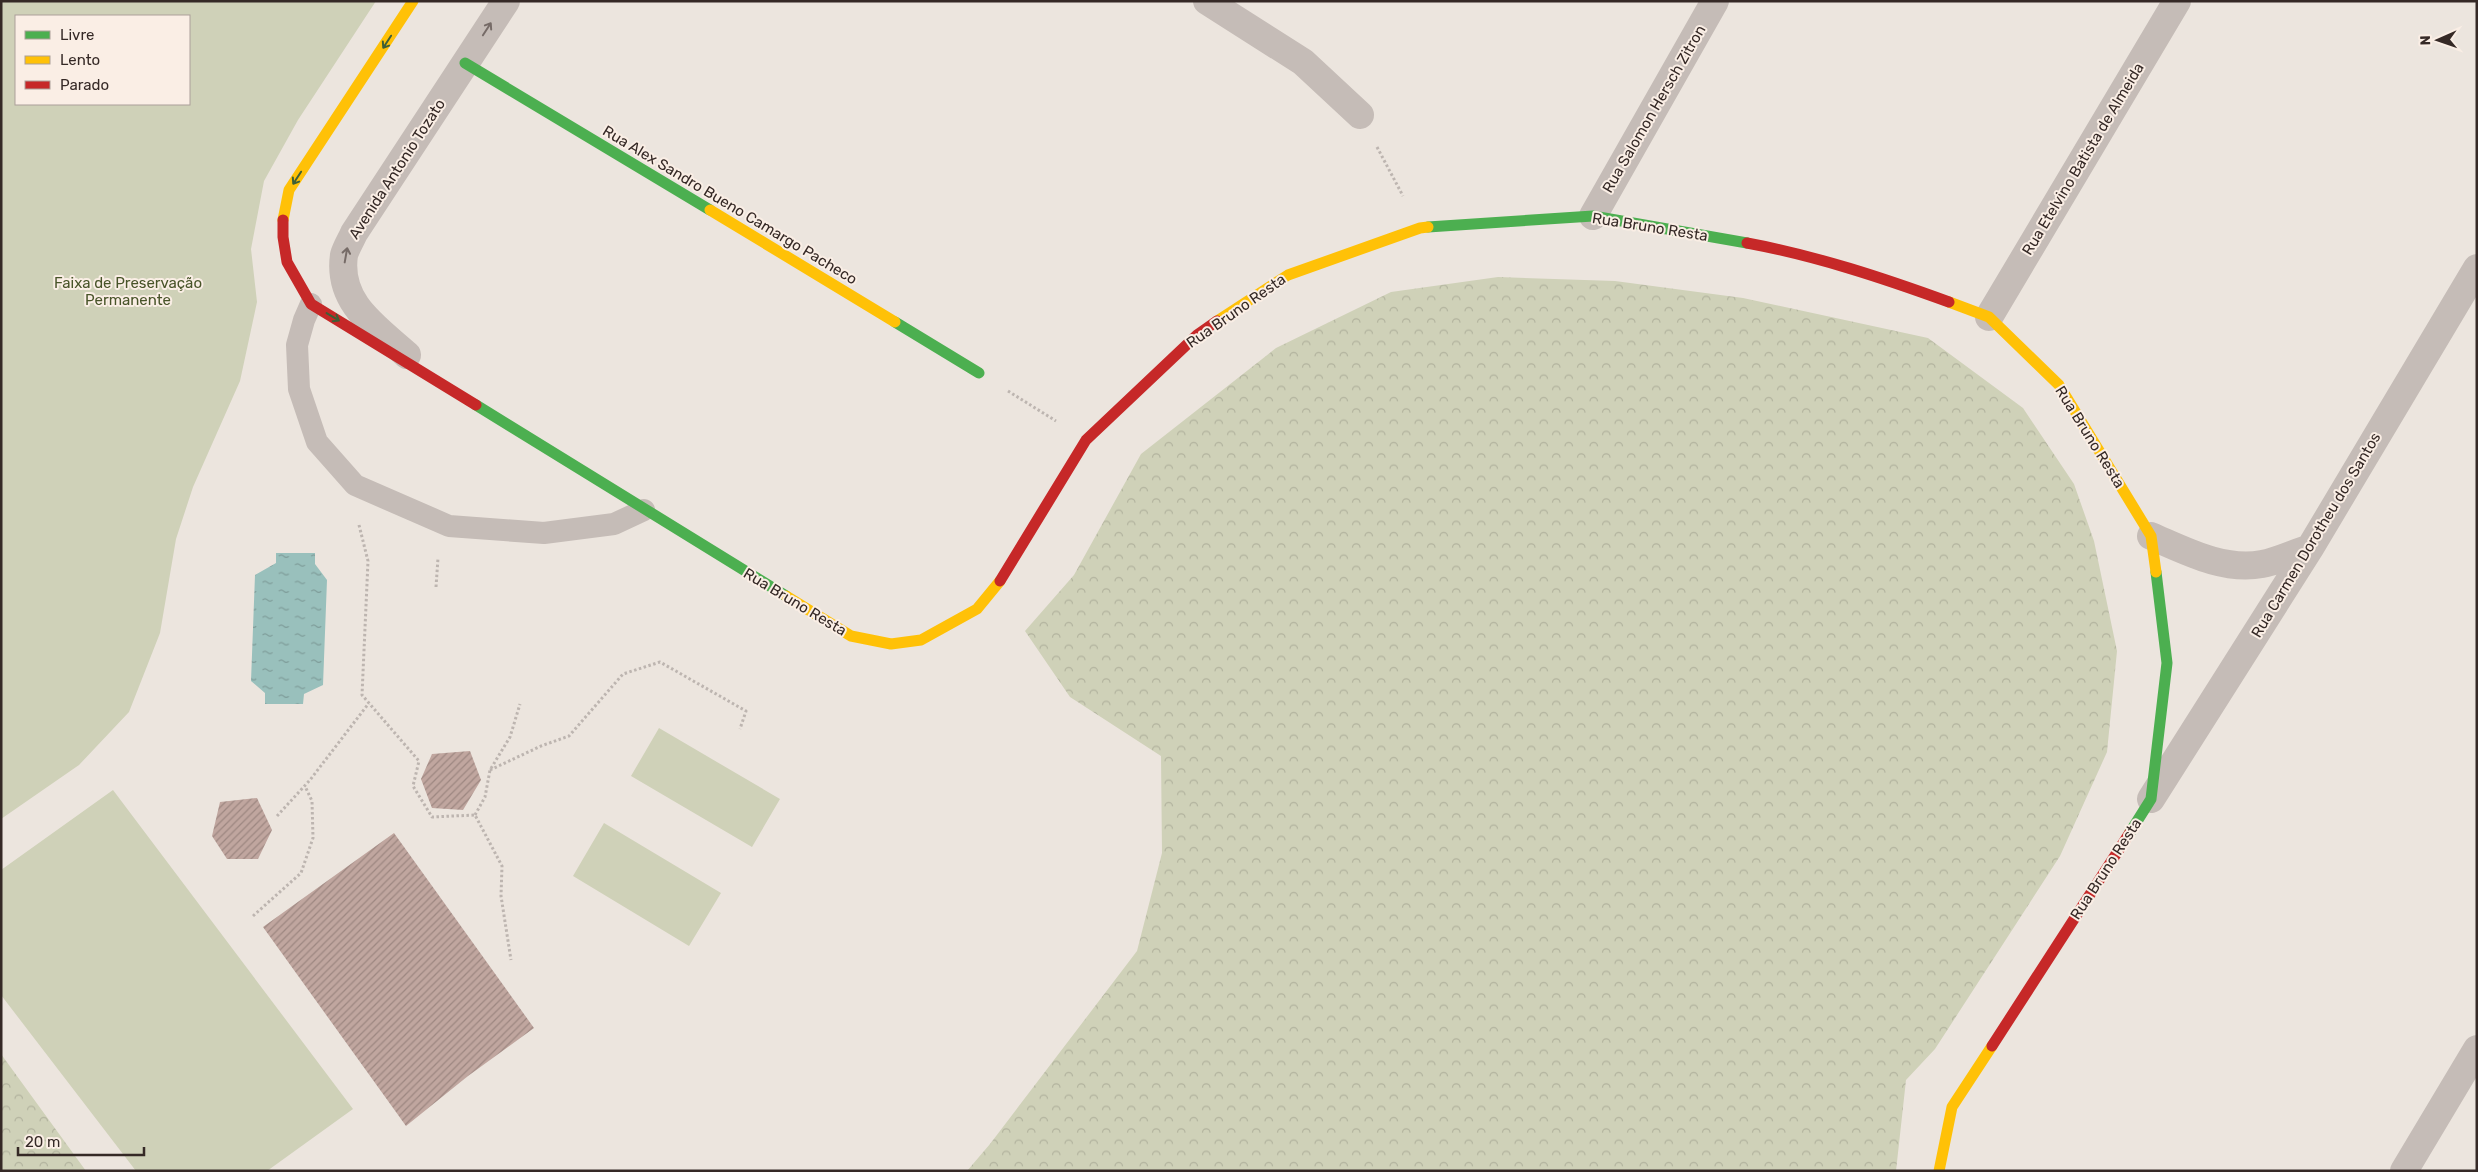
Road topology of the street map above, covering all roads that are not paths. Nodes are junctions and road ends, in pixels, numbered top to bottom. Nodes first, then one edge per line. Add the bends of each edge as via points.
1 (413, 1) edge
2 (506, 1) edge
3 (1207, 1) edge
4 (1715, 1) edge
5 (2177, 1) edge
6 (465, 63) junction
7 (1360, 115) road end
8 (1593, 216) junction
9 (2477, 268) edge
10 (311, 304) junction
11 (1989, 317) junction
12 (979, 373) road end
13 (429, 374) junction
14 (644, 510) junction
15 (2151, 536) junction
16 (2310, 548) junction
17 (2152, 799) junction
18 (2477, 1049) edge
19 (1939, 1171) edge
20 (2404, 1171) edge

1 -> 10 street via 289,190 281,222 282,249 292,277
6 -> 2 street, Avenida Antonio Tozato
3 - 7 street via 1304,62
4 - 8 street, Rua Salomon Hersch Zitron
5 - 11 street, Rua Etelvino Batista de Almeida
6 - 12 street, Rua Alex Sandro Bueno Camargo Pacheco
13 -> 6 street, Avenida Antonio Tozato via 357,310 345,284 344,254 354,233
8 - 11 street, Rua Bruno Resta via 1790,251 1877,276
8 - 14 street, Rua Bruno Resta via 1420,228 1288,275 1197,335 1086,440 1002,578 976,609 920,640 891,644 851,636
9 - 16 street, Rua Carmen Dorotheu dos Santos
10 -> 13 street
10 - 14 lane via 297,345 299,389 317,442 355,485 449,526 544,532 614,524
11 - 15 street, Rua Bruno Resta via 2059,385
13 - 14 street, Rua Bruno Resta
15 - 16 street via 2208,559 2236,565 2262,564
15 - 17 street, Rua Bruno Resta via 2167,664
16 - 17 street, Rua Carmen Dorotheu dos Santos
17 - 19 street, Rua Bruno Resta via 1952,1107
18 - 20 street

